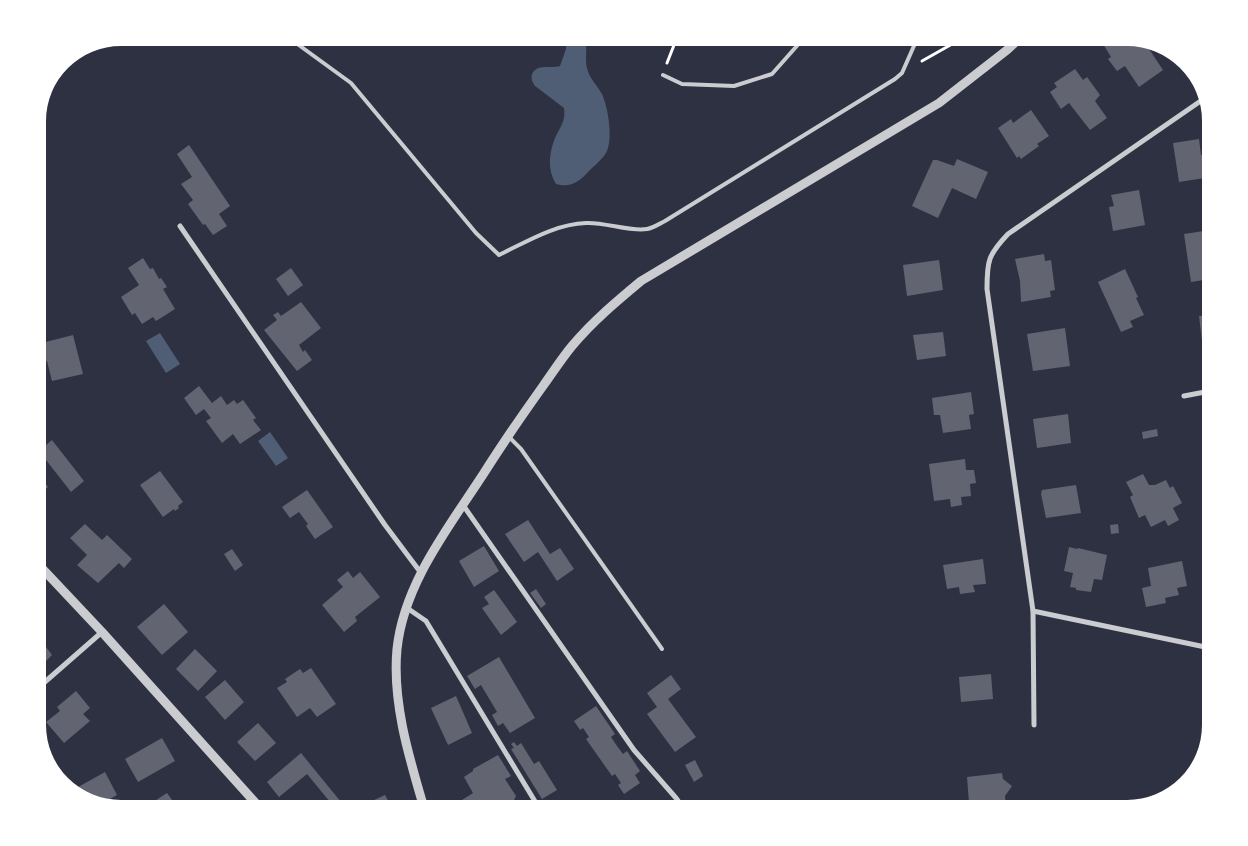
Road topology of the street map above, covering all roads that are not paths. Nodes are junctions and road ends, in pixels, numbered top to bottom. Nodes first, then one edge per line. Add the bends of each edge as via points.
1 (301, 46) edge
2 (798, 46) edge
3 (915, 46) edge
4 (1011, 46) edge
5 (663, 74) road end
6 (1199, 102) edge
7 (180, 226) dead end
8 (1202, 393) edge
9 (1184, 396) dead end
10 (508, 435) junction
11 (463, 505) junction
12 (46, 572) edge
13 (422, 574) junction
14 (406, 607) junction
15 (1033, 611) junction
16 (102, 632) junction
17 (1202, 646) edge
18 (662, 649) dead end
19 (46, 681) edge
20 (1034, 725) dead end
21 (253, 800) edge
22 (422, 800) edge
23 (534, 800) edge
24 (677, 800) edge

1 - 3 lane via 351,83 476,233 499,254 552,229 568,225 587,222 639,230 665,222 894,79 902,72
2 - 5 lane via 772,74 734,86 682,84
4 - 10 street via 939,103 641,281 607,309 572,346
6 - 15 street via 1008,234 993,249 987,268 987,289
7 - 13 street
8 - 9 street
10 - 11 street
10 - 18 lane
11 - 13 street
11 - 24 street via 634,750
12 - 16 street
13 - 14 street
14 - 22 street via 397,649 398,694 408,750
14 - 23 street via 426,621
15 - 17 street
15 - 20 street
16 - 19 street
16 - 21 street

